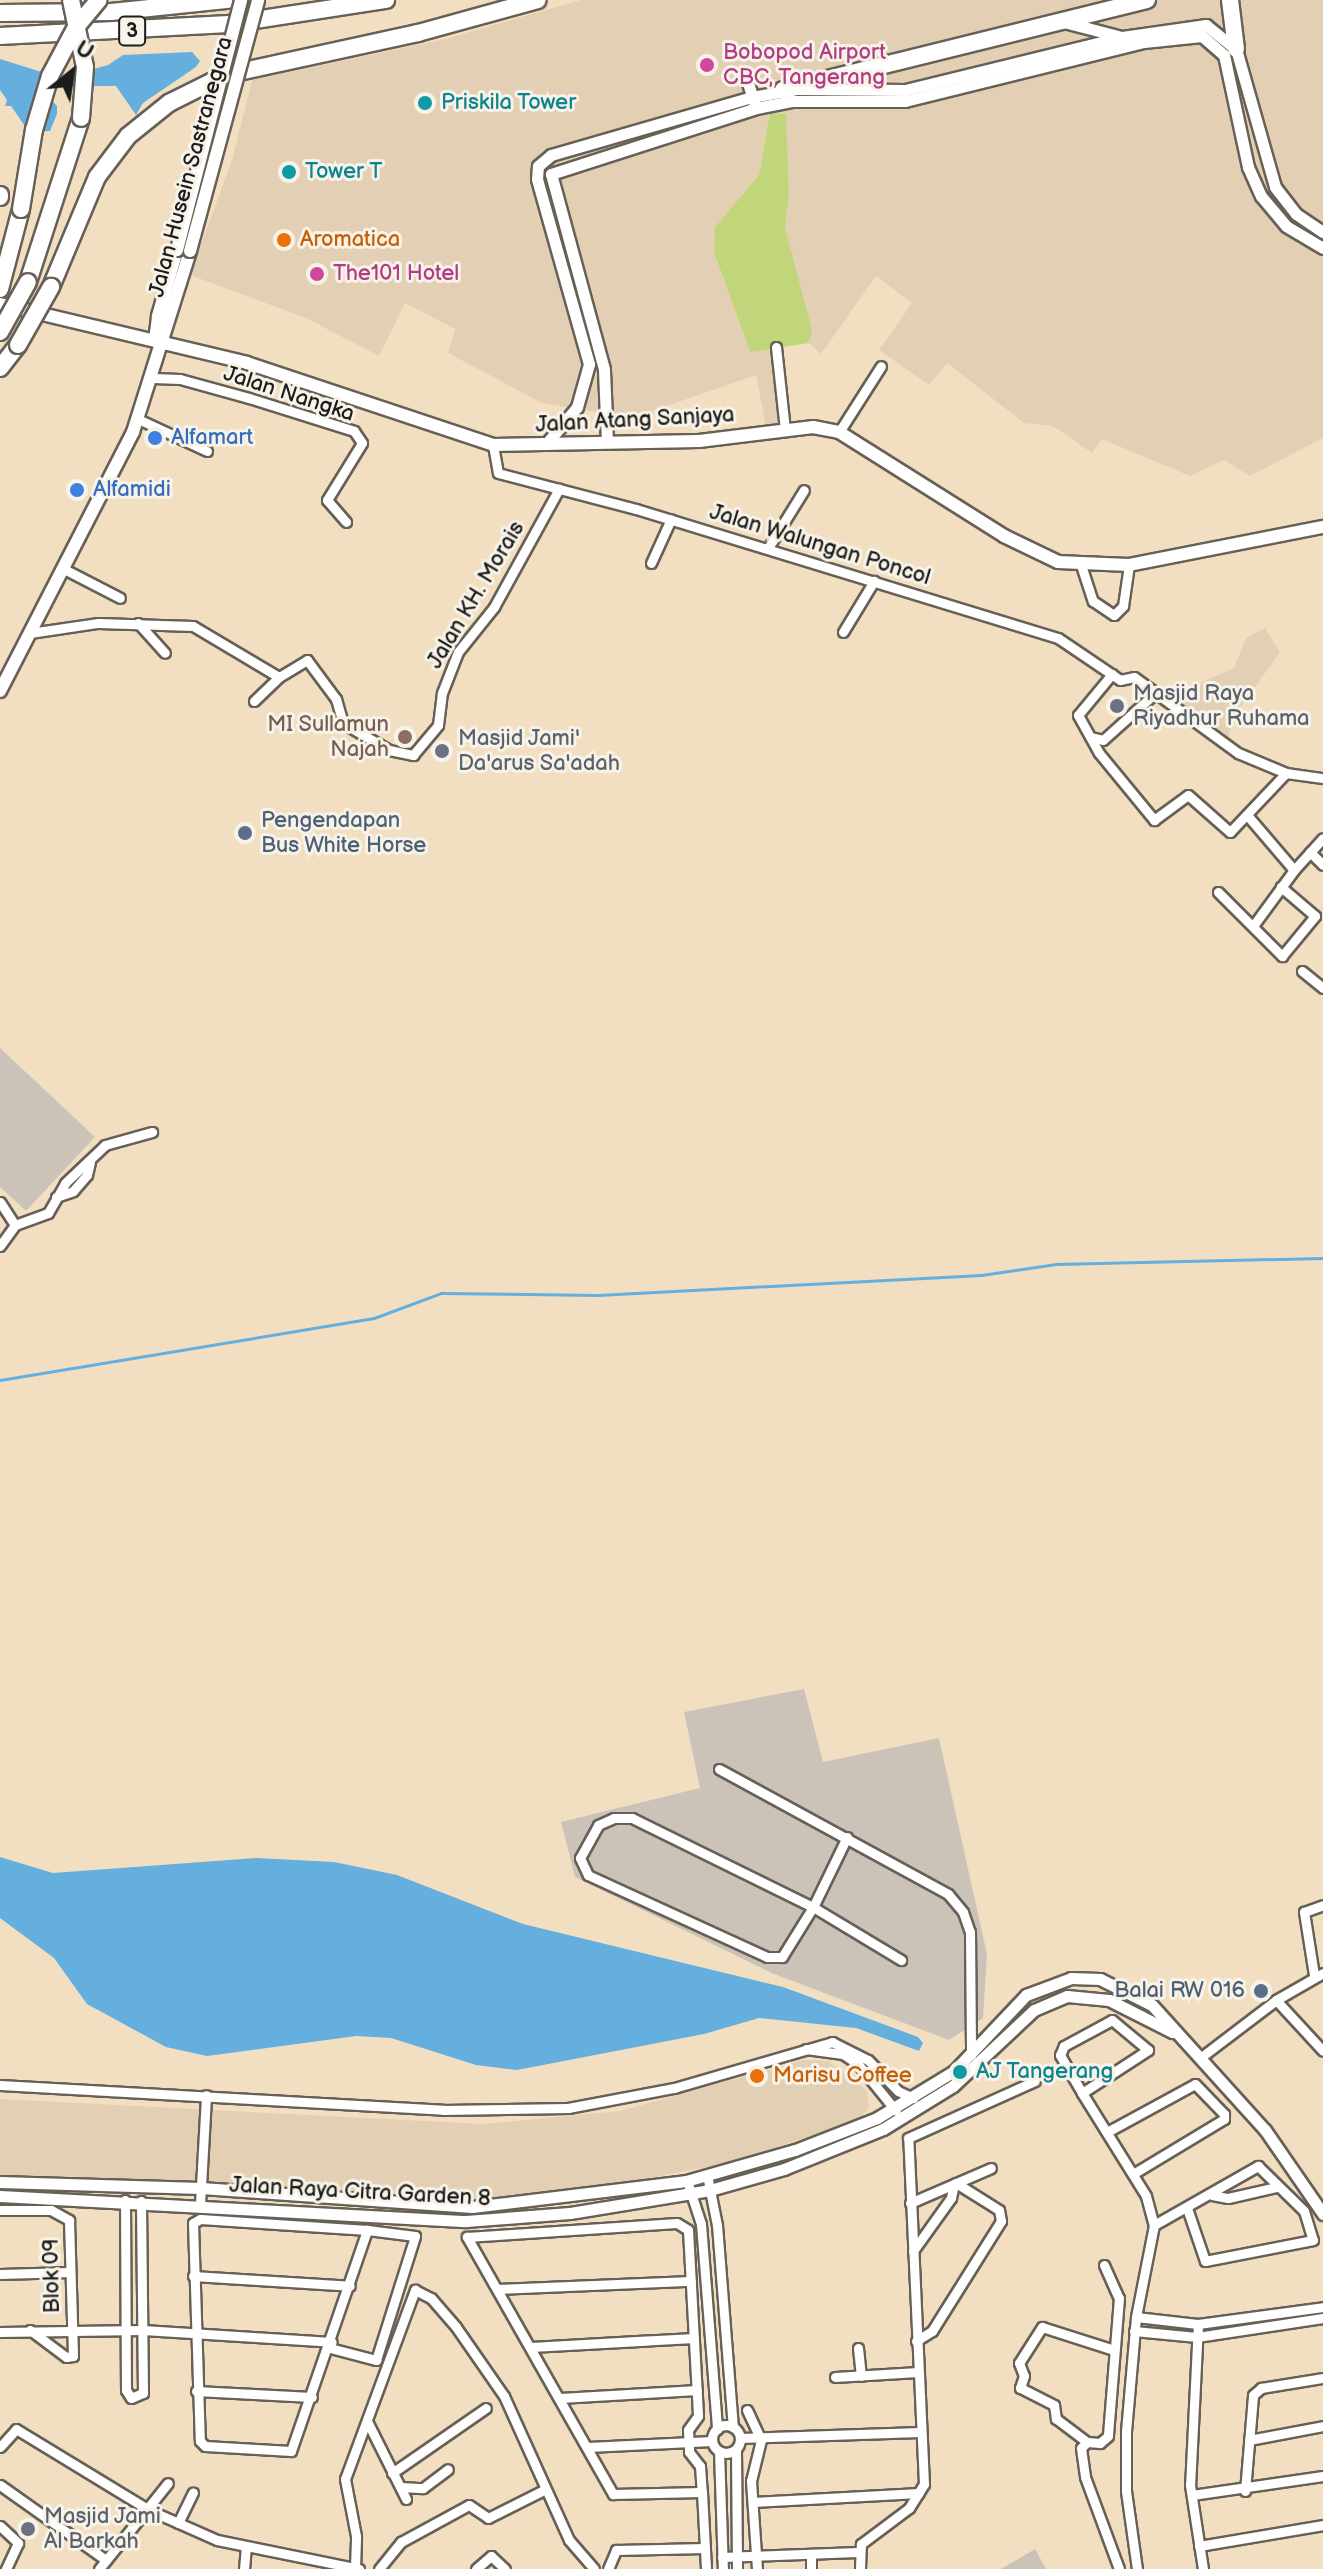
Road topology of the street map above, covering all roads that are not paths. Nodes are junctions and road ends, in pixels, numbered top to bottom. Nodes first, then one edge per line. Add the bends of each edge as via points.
1 (71, 0) edge
2 (99, 0) edge
3 (228, 0) edge
4 (241, 0) edge
5 (258, 0) edge
6 (386, 0) edge
7 (538, 0) edge
8 (1147, 0) edge
9 (1230, 0) edge
10 (0, 6) edge
11 (56, 12) junction
12 (0, 13) edge
13 (1068, 23) junction
14 (0, 36) edge
15 (1122, 37) junction
16 (1144, 42) junction
17 (1236, 49) junction
18 (747, 80) dead end
19 (783, 90) junction
20 (754, 103) junction
21 (1262, 154) junction
22 (1246, 158) junction
23 (1323, 232) edge
24 (1323, 248) edge
25 (184, 250) junction
26 (2, 284) edge
27 (0, 304) edge
28 (170, 320) junction
29 (0, 332) edge
30 (129, 337) junction
31 (163, 344) junction
32 (776, 347) dead end
33 (188, 349) junction
34 (881, 366) dead end
35 (0, 368) edge
36 (154, 372) junction
37 (138, 419) junction
38 (785, 430) junction
39 (839, 432) junction
40 (607, 442) junction
41 (546, 444) junction
42 (493, 445) junction
43 (207, 451) dead end
44 (559, 489) junction
45 (804, 490) dead end
46 (671, 519) junction
47 (346, 522) dead end
48 (1323, 527) edge
49 (770, 544) dead end
50 (651, 563) dead end
51 (1081, 565) junction
52 (1129, 565) junction
53 (62, 568) junction
54 (874, 581) junction
55 (120, 598) dead end
56 (138, 623) junction
57 (843, 632) dead end
58 (30, 633) junction
59 (165, 653) dead end
60 (1109, 676) junction
61 (279, 677) junction
62 (0, 691) edge
63 (1154, 694) junction
64 (254, 701) dead end
65 (1091, 737) junction
66 (1283, 777) junction
67 (1323, 778) edge
68 (1247, 815) junction
69 (1323, 838) edge
70 (1310, 852) junction
71 (1323, 865) edge
72 (1294, 870) junction
73 (1281, 887) junction
74 (1218, 892) dead end
75 (1253, 926) junction
76 (1302, 971) dead end
77 (1323, 988) edge
78 (152, 1132) dead end
79 (0, 1202) edge
80 (15, 1225) junction
81 (0, 1246) edge
82 (719, 1769) dead end
83 (847, 1837) junction
84 (1323, 1905) edge
85 (813, 1907) junction
86 (901, 1960) dead end
87 (1319, 1974) edge
88 (1276, 2000) junction
89 (1173, 2032) junction
90 (1318, 2038) edge
91 (802, 2048) junction
92 (1323, 2051) edge
93 (1200, 2058) junction
94 (975, 2060) junction
95 (1035, 2081) dead end
96 (0, 2085) edge
97 (1082, 2093) junction
98 (206, 2095) junction
99 (913, 2098) junction
100 (897, 2114) junction
101 (1107, 2132) junction
102 (991, 2168) dead end
103 (1133, 2174) junction
104 (707, 2175) junction
105 (686, 2181) junction
106 (0, 2182) edge
107 (955, 2184) junction
108 (201, 2185) junction
109 (1276, 2187) junction
110 (710, 2190) junction
111 (691, 2195) junction
112 (1212, 2195) junction
113 (0, 2196) edge
114 (125, 2200) junction
115 (141, 2201) junction
116 (910, 2203) junction
117 (200, 2204) junction
118 (1187, 2208) junction
119 (0, 2210) edge
120 (1323, 2214) edge
121 (1154, 2225) junction
122 (125, 2230) junction
123 (367, 2230) junction
124 (142, 2231) junction
125 (913, 2251) junction
126 (1104, 2265) dead end
127 (70, 2272) junction
128 (0, 2274) edge
129 (193, 2276) junction
130 (691, 2281) junction
131 (350, 2286) junction
132 (497, 2289) junction
133 (1322, 2307) edge
134 (1323, 2316) edge
135 (1136, 2317) junction
136 (1198, 2324) junction
137 (30, 2330) junction
138 (71, 2330) junction
139 (126, 2330) junction
140 (143, 2330) junction
141 (1134, 2331) junction
142 (0, 2332) edge
143 (194, 2332) junction
144 (1197, 2337) junction
145 (694, 2338) junction
146 (916, 2341) junction
147 (331, 2345) junction
148 (531, 2347) junction
149 (858, 2348) dead end
150 (1114, 2350) junction
151 (918, 2372) junction
152 (861, 2376) junction
153 (835, 2377) dead end
154 (1323, 2378) edge
155 (697, 2390) junction
156 (196, 2391) junction
157 (312, 2397) junction
158 (560, 2398) junction
159 (486, 2408) dead end
160 (747, 2410) dead end
161 (368, 2423) junction
162 (1323, 2426) edge
163 (733, 2427) junction
164 (717, 2429) junction
165 (920, 2432) junction
166 (740, 2438) junction
167 (761, 2440) junction
168 (1249, 2440) junction
169 (712, 2441) junction
170 (689, 2442) junction
171 (1087, 2442) junction
172 (0, 2447) edge
173 (588, 2447) junction
174 (736, 2450) junction
175 (719, 2451) junction
176 (448, 2469) dead end
177 (392, 2473) junction
178 (1323, 2476) edge
179 (168, 2483) dead end
180 (0, 2485) edge
181 (401, 2487) junction
182 (544, 2490) junction
183 (1245, 2491) junction
184 (193, 2492) dead end
185 (702, 2492) junction
186 (919, 2493) junction
187 (1192, 2495) junction
188 (406, 2499) dead end
189 (753, 2502) junction
190 (149, 2510) junction
191 (178, 2523) junction
192 (1323, 2525) edge
193 (0, 2526) edge
194 (1199, 2546) junction
195 (246, 2547) junction
196 (705, 2548) junction
197 (858, 2552) junction
198 (811, 2554) junction
199 (736, 2556) junction
200 (756, 2556) junction
201 (722, 2557) junction
202 (102, 2565) edge
203 (357, 2568) edge
204 (6, 2569) edge
205 (244, 2569) edge
206 (379, 2569) edge
207 (476, 2569) edge
208 (505, 2569) edge
209 (594, 2569) edge
210 (608, 2569) edge
211 (706, 2569) edge
212 (723, 2569) edge
213 (737, 2569) edge
214 (757, 2569) edge
215 (811, 2569) edge
216 (860, 2569) edge
217 (1119, 2569) edge
218 (1137, 2569) edge
219 (1203, 2569) edge

1 - 29 highway, bridge via 85,67 81,118 28,282
2 - 26 highway, bridge via 76,27 50,76
3 - 11 highway, 3
4 - 25 main road, Jalan Husein Sastranegara, bridge
5 - 25 main road, Jalan Husein Sastranegara, bridge
6 - 14 highway, 3 via 229,24
7 - 35 highway, bridge via 418,33 225,75 169,103 128,136 97,177 51,287
8 - 13 highway
9 - 17 highway
10 - 11 highway
11 - 12 highway, 3
13 - 15 street
13 - 19 highway
15 - 16 street
15 - 17 street via 1206,25
15 - 19 street via 905,90
16 - 20 street via 905,101
16 - 22 street via 1185,35 1218,45
17 - 21 street
18 - 20 street
19 - 20 street
20 - 40 street via 551,174 604,369
20 - 41 street via 551,155 538,166 537,179 589,364 577,407
21 - 22 street
21 - 23 street via 1275,187 1296,214
22 - 24 street via 1261,196 1286,226
25 - 28 main road, Jalan Husein Sastranegara
25 - 31 main road, Jalan Husein Sastranegara via 158,316 156,333
27 - 30 main road
28 - 31 main road, Jalan Husein Sastranegara
28 - 33 main road via 175,336
30 - 31 main road
30 - 36 main road via 150,353
31 - 33 main road, Jalan Atang Sanjaya
31 - 36 main road, Jalan Husein Sastranegara
32 - 38 street
33 - 36 main road via 168,354
33 - 42 main road, Jalan Atang Sanjaya via 329,388
34 - 39 street
36 - 37 main road, Jalan Husein Sastranegara
36 - 47 street, Jalan Nangka via 354,431 362,443 327,500
37 - 43 street
37 - 53 main road, Jalan Husein Sastranegara
38 - 39 main road, Jalan Atang Sanjaya via 813,427
38 - 40 main road, Jalan Atang Sanjaya via 699,441
39 - 51 main road, Jalan Atang Sanjaya via 1041,558
40 - 41 main road, Jalan Atang Sanjaya
41 - 42 main road, Jalan Atang Sanjaya
42 - 44 street, Jalan Walungan Poncol via 494,465
44 - 46 street, Jalan Walungan Poncol
44 - 61 street, Jalan KH. Morais via 498,600 458,652 442,693 438,725 416,753 404,755 343,723 336,699 310,661 300,661
45 - 49 street
46 - 50 street
46 - 54 street, Jalan Walungan Poncol
48 - 52 main road, Jalan Atang Sanjaya
51 - 52 main road, Jalan Atang Sanjaya
51 - 52 street via 1093,601 1114,615 1123,606
53 - 55 street
53 - 58 main road, Jalan Husein Sastranegara
54 - 57 street
54 - 60 street, Jalan Walungan Poncol via 1058,638
56 - 58 street
56 - 59 street
56 - 61 street via 198,627
58 - 62 main road, Jalan Husein Sastranegara
60 - 63 street, Jalan Walungan Poncol via 1128,679
60 - 65 street via 1078,712
61 - 64 street
63 - 65 street via 1103,740
63 - 66 street, Jalan Walungan Poncol via 1228,748
65 - 68 street via 1154,820 1188,795 1227,832
66 - 67 street, Jalan Walungan Poncol
66 - 68 street
68 - 72 street
69 - 70 street
70 - 71 street
70 - 72 street
72 - 73 street
73 - 75 street
73 - 75 street via 1314,919 1282,956
74 - 75 street
76 - 77 street
78 - 80 street via 116,1139 90,1162 73,1191 56,1197 48,1213
79 - 80 street
80 - 81 street
82 - 83 street
83 - 85 street
83 - 94 street via 933,1883 963,1912 973,1958
84 - 87 street via 1304,1912
85 - 85 street via 790,1951 767,1957 588,1875 580,1858 598,1825 632,1818
85 - 86 street
87 - 88 street
88 - 90 street
88 - 93 street
89 - 93 street
89 - 94 street, Jalan Raya Citra Garden 8 via 1109,2000 1067,1996 1034,2010
89 - 94 street, Jalan Raya Citra Garden 8 via 1152,2005 1132,1992 1100,1979 1071,1978 1026,1995
90 - 92 street
91 - 98 street via 674,2088 568,2108 443,2110
91 - 99 street via 832,2042 846,2047
91 - 100 street via 826,2050 858,2064
93 - 120 street via 1265,2130
94 - 99 street, Jalan Raya Citra Garden 8
94 - 100 street, Jalan Raya Citra Garden 8
95 - 116 street via 908,2138
96 - 98 street
97 - 97 street via 1062,2050 1112,2020 1149,2052
97 - 101 street
98 - 108 street
99 - 100 street, Jalan Raya Citra Garden 8
100 - 104 street, Jalan Raya Citra Garden 8
100 - 110 street, Jalan Raya Citra Garden 8 via 784,2169
101 - 103 street
101 - 103 street via 1195,2084 1225,2116
102 - 107 street
103 - 121 street
104 - 105 street, Jalan Raya Citra Garden 8
104 - 110 street
105 - 108 street, Jalan Raya Citra Garden 8 via 472,2207
105 - 111 street
106 - 108 street, Jalan Raya Citra Garden 8
107 - 116 street
107 - 125 street via 951,2198
107 - 146 street via 999,2210 1001,2221 932,2331
108 - 117 street
109 - 112 street via 1228,2198
109 - 112 street via 1258,2166
109 - 118 street via 1304,2211 1311,2243 1205,2261
110 - 111 street, Jalan Raya Citra Garden 8
110 - 163 street
111 - 117 street, Jalan Raya Citra Garden 8 via 472,2221
111 - 164 street via 701,2224
112 - 118 street
113 - 114 street, Jalan Raya Citra Garden 8
114 - 115 street, Jalan Raya Citra Garden 8
114 - 122 street
115 - 117 street, Jalan Raya Citra Garden 8
115 - 124 street
116 - 125 street
118 - 121 street
119 - 127 street, Blok 09 via 51,2210 69,2220
121 - 135 street
122 - 124 street
122 - 139 street
123 - 129 street via 196,2220
123 - 131 street
123 - 147 street via 410,2233 418,2241 376,2360
124 - 140 street
125 - 146 street
126 - 150 street via 1119,2298
127 - 128 street
127 - 138 street, Blok 09
129 - 131 street
129 - 143 street
130 - 132 street
130 - 132 street via 688,2230 681,2224 467,2237
130 - 145 street
131 - 147 street
132 - 148 street
133 - 134 street
133 - 136 street
134 - 144 street
135 - 136 street
135 - 141 street
136 - 144 street
137 - 138 street, Blok 09
137 - 138 street via 70,2358
137 - 142 street, Blok 09
138 - 139 street
139 - 140 street
139 - 140 street via 126,2390 131,2398 143,2393
140 - 143 street
141 - 144 street
141 - 218 street via 1125,2483
143 - 147 street
143 - 156 street
144 - 187 street
145 - 148 street
145 - 155 street
146 - 151 street
147 - 157 street
148 - 158 street
149 - 152 street
150 - 171 street via 1108,2436 1100,2443
150 - 171 street via 1042,2327 1019,2363 1021,2390 1054,2405 1056,2419
151 - 152 street
151 - 165 street
152 - 153 street
154 - 168 street via 1256,2390
155 - 158 street
155 - 170 street via 698,2416 688,2430
156 - 157 street
156 - 157 street via 200,2441 205,2446 291,2451
158 - 173 street
159 - 177 street
160 - 167 street
161 - 177 street
161 - 182 street via 415,2290 431,2298 456,2327 504,2396
161 - 203 street via 345,2479
162 - 168 street
163 - 164 street
163 - 166 street
164 - 169 street
165 - 167 street
165 - 186 street via 924,2484
166 - 167 street
166 - 174 street
167 - 189 street via 753,2462
168 - 183 street
169 - 170 street
169 - 175 street
170 - 173 street
170 - 185 street via 689,2452 700,2466
171 - 217 street via 1081,2448 1085,2477
172 - 190 street via 16,2429
173 - 185 street via 618,2497
174 - 175 street
174 - 199 street
175 - 201 street
176 - 181 street via 423,2488
177 - 181 street
178 - 183 street
179 - 190 street
180 - 202 street
181 - 188 street
182 - 206 street via 488,2518 469,2505 401,2542
182 - 209 street via 569,2540
183 - 187 street
184 - 191 street
185 - 196 street
186 - 189 street
186 - 197 street
187 - 194 street
189 - 200 street
190 - 191 street
190 - 202 street
191 - 195 street
192 - 194 street
193 - 204 street via 18,2543
194 - 219 street
195 - 203 street
195 - 205 street
196 - 210 street via 616,2550
196 - 211 street
197 - 198 street
197 - 216 street
198 - 200 street
198 - 215 street
199 - 200 street
199 - 201 street
199 - 213 street
200 - 214 street
201 - 212 street
207 - 208 street via 491,2556

